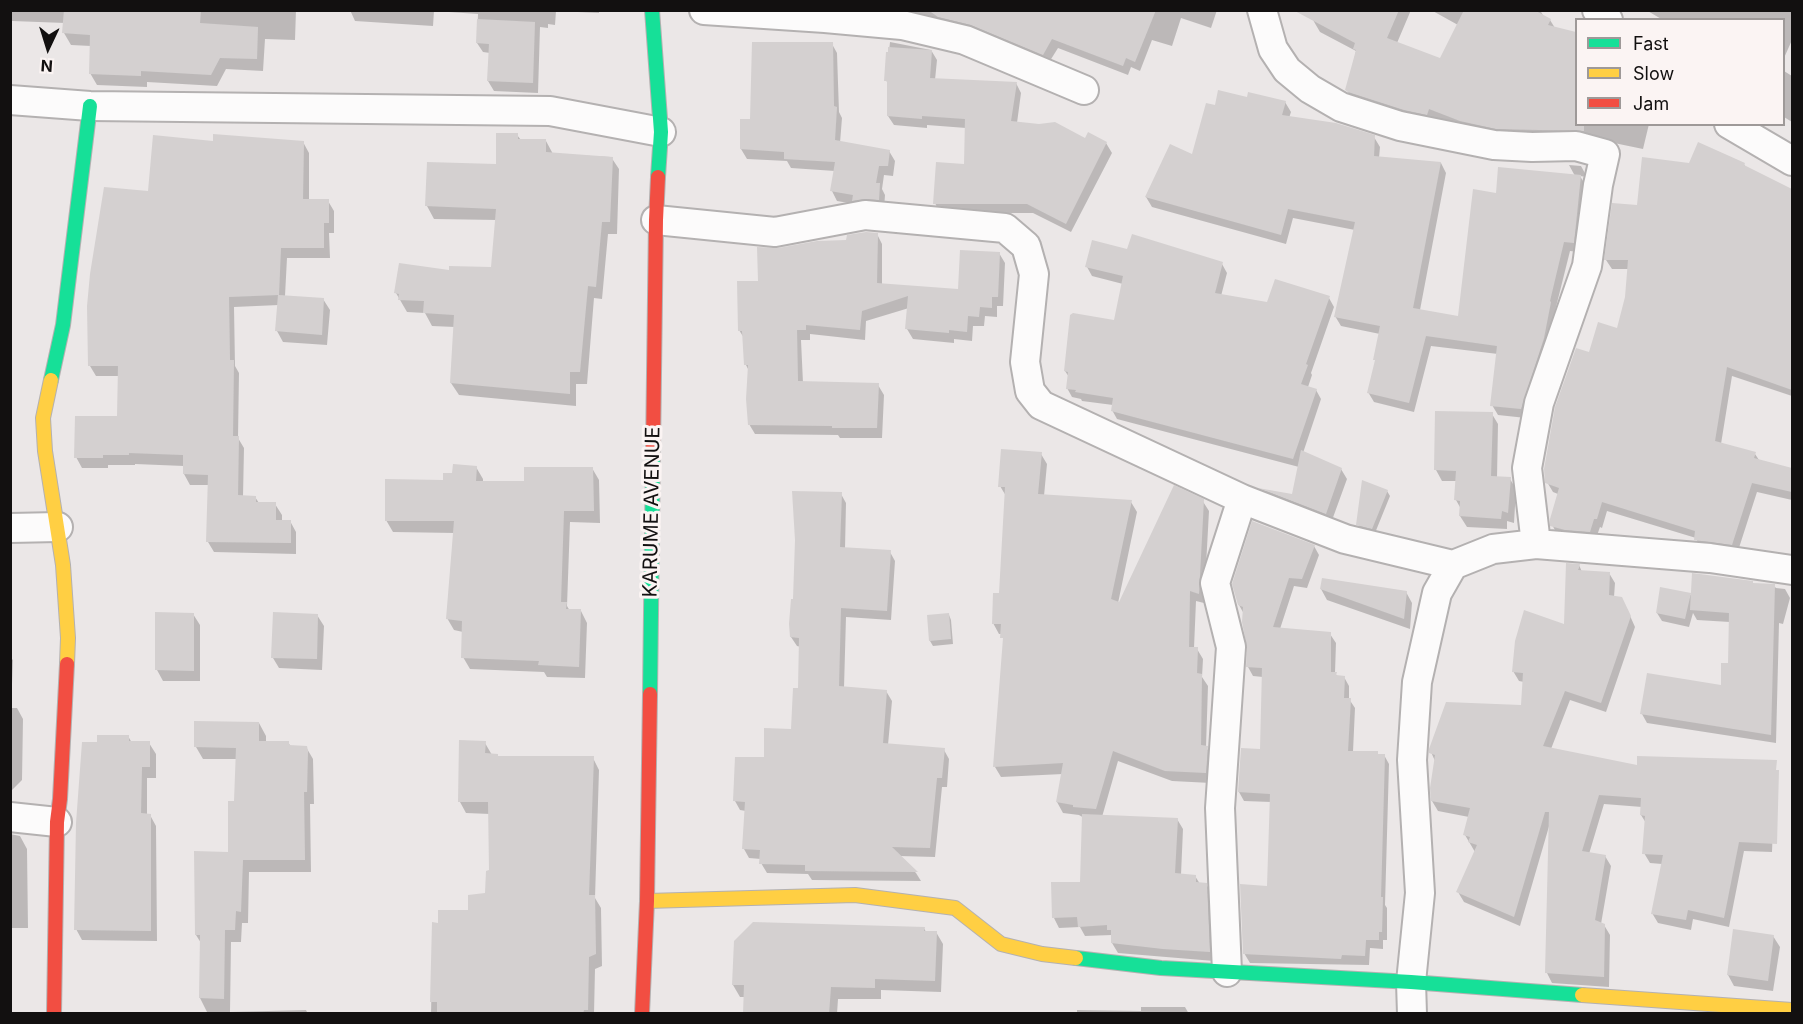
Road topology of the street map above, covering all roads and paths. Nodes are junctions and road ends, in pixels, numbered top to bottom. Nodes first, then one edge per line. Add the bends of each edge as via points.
1 (652, 10) edge
2 (704, 10) edge
3 (1262, 10) edge
4 (1084, 90) dead end
5 (10, 100) edge
6 (90, 106) junction
7 (1732, 126) edge
8 (661, 132) junction
9 (1792, 161) edge
10 (656, 220) junction
11 (1242, 499) junction
12 (58, 526) junction
13 (10, 528) edge
14 (1536, 544) junction
15 (1453, 565) junction
16 (1792, 570) edge
17 (10, 817) edge
18 (57, 822) junction
19 (647, 901) junction
20 (1227, 972) junction
21 (1411, 982) junction
22 (1792, 1010) edge
23 (54, 1014) edge
24 (642, 1014) edge
25 (1412, 1014) edge

1 - 8 street, KARUME AVENUE
2 - 4 street via 902,25 965,40
3 - 14 street via 1273,49 1287,70 1341,107 1400,126 1494,145 1575,146 1605,154 1587,266 1539,403 1527,468
5 - 6 street
6 - 8 street via 550,111
6 - 12 street via 63,325 43,418
7 - 9 street
8 - 10 street, KARUME AVENUE
10 - 11 street via 775,232 865,215 1005,228 1026,246 1034,274 1025,362 1030,391 1041,405
10 - 19 street, KARUME AVENUE
11 - 15 street via 1345,539
11 - 20 street via 1215,583 1231,647 1220,808
12 - 13 street
12 - 18 street via 68,638
14 - 15 street via 1493,549
14 - 16 street via 1710,558
15 - 21 street via 1437,593 1417,682 1412,760 1420,893
17 - 18 street
18 - 23 street
19 - 20 street via 855,895 883,898 955,908 1000,944 1042,954
19 - 24 street, KARUME AVENUE
20 - 21 street
21 - 22 street
21 - 25 street

